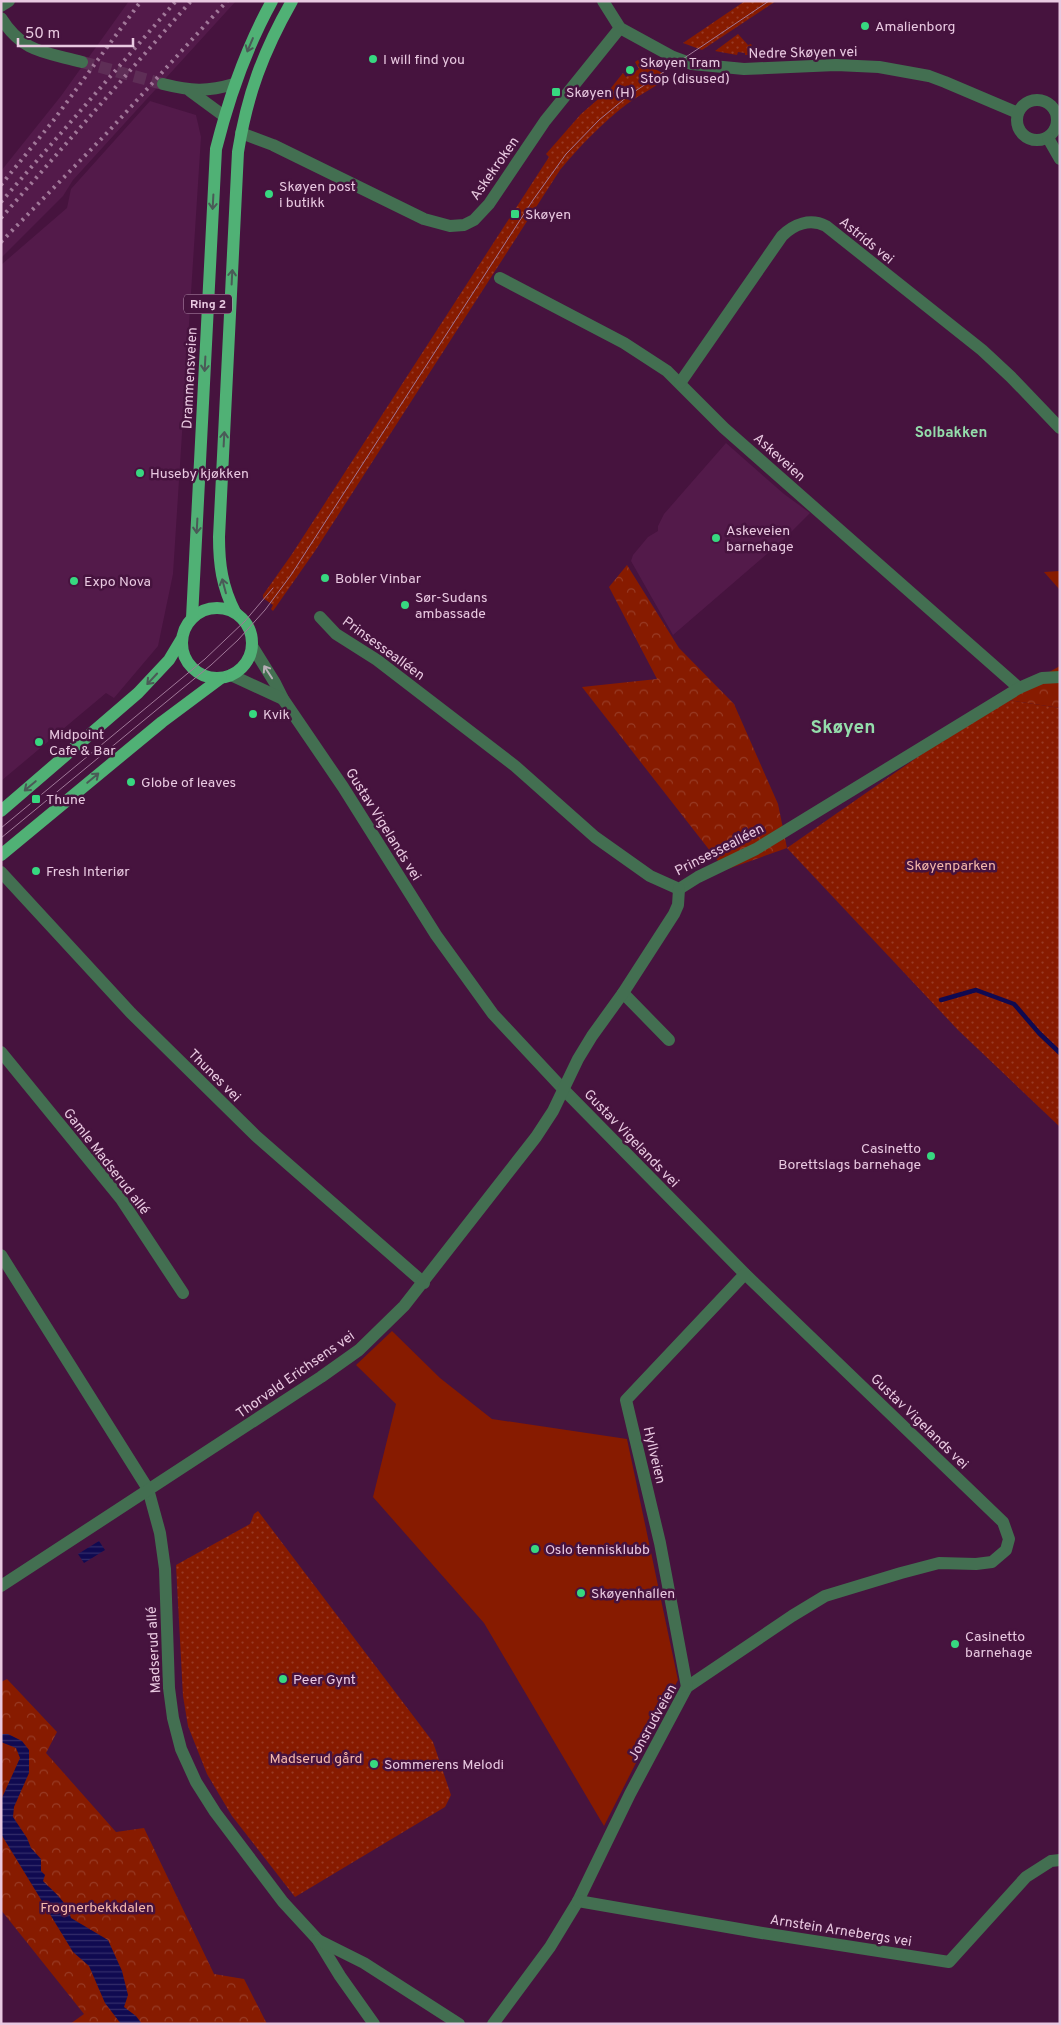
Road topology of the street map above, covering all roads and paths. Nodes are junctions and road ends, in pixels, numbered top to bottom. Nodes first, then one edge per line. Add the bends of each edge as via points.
1 (9, 1) edge
2 (272, 1) edge
3 (292, 1) edge
4 (603, 1) edge
5 (1, 6) edge
6 (1, 18) edge
7 (620, 28) junction
8 (82, 62) tunnel mouth
9 (163, 84) tunnel mouth
10 (234, 84) junction
11 (190, 91) junction
12 (1018, 113) junction
13 (224, 116) junction
14 (241, 133) junction
15 (1048, 138) junction
16 (1060, 159) edge
17 (500, 278) dead end
18 (680, 383) junction
19 (1060, 428) edge
20 (234, 612) junction
21 (320, 617) dead end
22 (192, 618) junction
23 (181, 640) junction
24 (252, 646) junction
25 (1060, 676) edge
26 (226, 677) junction
27 (1019, 688) junction
28 (283, 699) junction
29 (1, 811) edge
30 (1, 855) edge
31 (1, 872) edge
32 (679, 889) junction
33 (623, 993) junction
34 (669, 1040) dead end
35 (1, 1052) edge
36 (564, 1090) junction
37 (1, 1256) edge
38 (745, 1274) junction
39 (424, 1283) junction
40 (183, 1293) dead end
41 (148, 1489) junction
42 (1006, 1550) joint
43 (1, 1586) edge
44 (687, 1687) junction
45 (1060, 1860) edge
46 (578, 1901) junction
47 (318, 1940) junction
48 (374, 2024) edge
49 (459, 2024) edge
50 (493, 2024) edge

1 - 5 street
2 -> 10 main road, Drammensveien / Ring 2
3 - 14 main road, Ring 2 via 258,69
4 - 7 street, Nedre Skøyen vei
6 - 8 street via 24,44 33,49
7 - 12 street, Nedre Skøyen vei via 692,64 744,69 836,65 879,67 929,76
7 - 14 street, Askekroken via 545,121 489,204 474,220 464,224 450,226 424,219 273,145
9 - 11 street
10 - 11 street
10 - 13 main road, Drammensveien / Ring 2
11 - 13 street
12 - 15 street via 1018,127 1027,138
12 - 15 street via 1028,102 1043,100 1050,104 1055,110 1057,123
13 -> 22 main road, Drammensveien / Ring 2 via 214,169
20 -> 14 main road, Ring 2 via 223,582 219,537
15 - 16 street
17 - 18 street, Askeveien via 647,356
18 - 19 street, Astrids vei via 782,236 794,226 816,222 826,226 982,350
18 - 27 street, Askeveien via 724,428
20 - 22 main road via 212,607
20 - 24 main road via 249,628
21 - 32 street, Prinsessealléen via 336,634 377,660 514,766 595,837 650,876
22 - 23 main road via 185,626
23 - 26 main road via 186,661 193,669 206,677
23 -> 29 main road via 169,660 138,693
24 - 26 main road via 244,666
28 -> 24 street, Gustav Vigelands vei
25 - 27 street, Prinsessealléen via 1042,678
26 - 28 street
30 -> 26 main road via 162,722
27 - 32 street, Prinsessealléen via 756,849
28 - 36 street, Gustav Vigelands vei via 338,778 471,985 493,1014
31 - 39 street, Thunes vei via 131,1012 256,1136
32 - 33 street, Thorvald Erichsens vei via 674,914
33 - 34 street
33 - 36 street, Thorvald Erichsens vei via 578,1059
35 - 40 street, Gamle Madserud allé via 121,1199
36 - 38 street, Gustav Vigelands vei
36 - 39 street, Thorvald Erichsens vei via 536,1136
37 - 41 street, Madserud allé
38 - 42 street, Gustav Vigelands vei via 1003,1522 1009,1539
38 - 44 street, Hyllveien via 626,1400 660,1544
39 - 41 street, Thorvald Erichsens vei via 359,1350
41 - 43 street, Thorvald Erichsens vei
41 - 47 street, Madserud allé via 160,1532 165,1569 169,1688 181,1749 215,1812 283,1902
42 - 44 street, Jonsrudveien via 992,1562 940,1563 825,1596
44 - 46 street, Jonsrudveien
45 - 46 street, Arnstein Arnebergs vei via 1051,1861 1026,1876 949,1962
46 - 50 street, Jonsrudveien via 550,1946
47 - 48 street, Madserud allé
47 - 49 street via 364,1963

